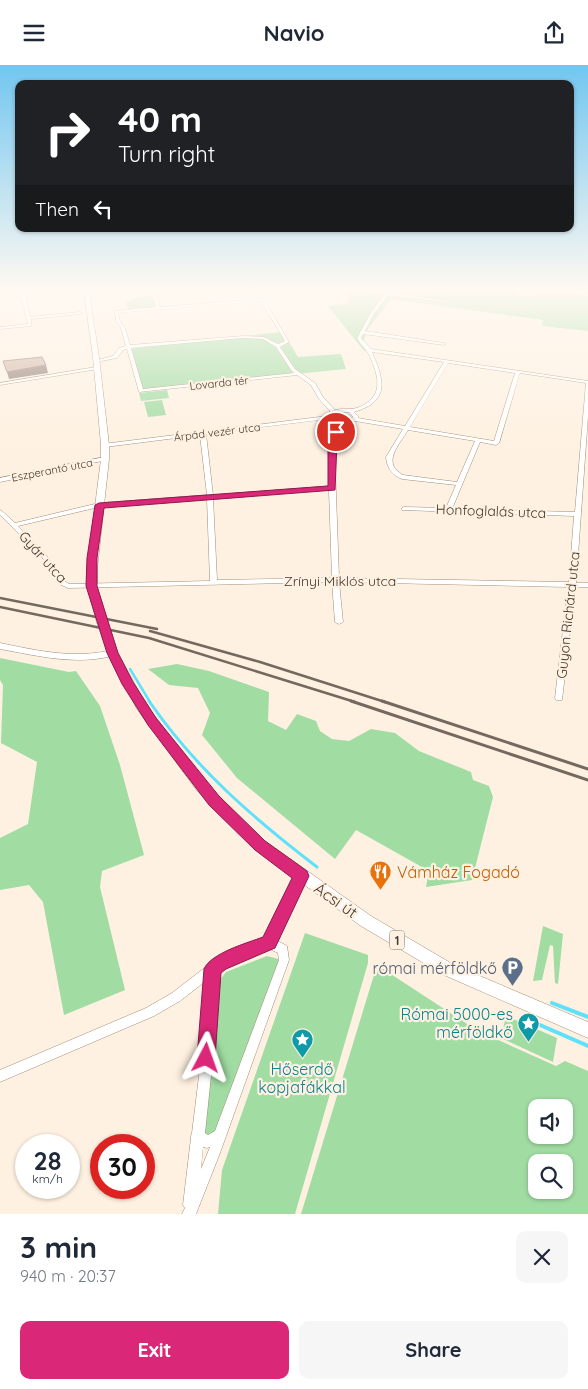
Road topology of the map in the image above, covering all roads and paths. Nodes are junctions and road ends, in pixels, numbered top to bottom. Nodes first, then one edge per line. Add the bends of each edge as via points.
1 (94, 345) edge
2 (155, 345) edge
3 (281, 345) edge
4 (363, 345) edge
5 (278, 346) joint
6 (128, 347) junction
7 (368, 350) junction
8 (96, 361) junction
9 (446, 362) junction
10 (96, 369) junction
11 (518, 372) junction
12 (296, 374) junction
13 (0, 383) edge
14 (588, 383) edge
15 (333, 411) junction
16 (351, 411) junction
17 (329, 417) junction
18 (355, 419) junction
19 (339, 422) junction
20 (408, 427) junction
21 (204, 434) junction
22 (478, 440) junction
23 (105, 445) junction
24 (105, 459) junction
25 (0, 480) edge
26 (458, 484) junction
27 (332, 489) junction
28 (210, 497) junction
29 (99, 505) junction
30 (404, 509) dead end
31 (449, 509) junction
32 (0, 512) edge
33 (578, 514) junction
34 (14, 525) junction
35 (334, 581) junction
36 (214, 582) junction
37 (572, 584) junction
38 (588, 585) edge
39 (92, 586) junction
40 (338, 622) dead end
41 (0, 646) edge
42 (113, 653) junction
43 (559, 698) dead end
44 (301, 876) junction
45 (269, 942) junction
46 (213, 969) junction
47 (588, 1031) edge
48 (0, 1076) edge
49 (198, 1136) junction
50 (220, 1136) junction
51 (189, 1214) edge

1 - 8 main road, 1
2 - 6 street
3 - 5 street
4 - 7 street
5 - 12 street
6 - 8 street via 121,349 115,357
6 - 12 street, Lovarda tér via 141,391
7 - 9 street
7 - 16 street via 380,375 380,386 371,404
8 - 10 main road, 1
9 - 11 street
9 - 20 street
10 - 13 street
10 - 23 main road, 1
11 - 14 street
11 - 22 street via 496,443
12 - 15 street via 313,384
14 - 33 street, Guyon Richárd utca
15 - 16 street
15 - 17 street
16 - 18 street via 356,415
17 - 19 street
17 - 21 street, Árpád vezér utca
18 - 19 street
18 - 20 street
19 - 27 street via 332,443
20 - 22 street
20 - 26 street via 388,457 394,472 402,477
21 - 23 street, Árpád vezér utca
21 - 28 street
22 - 26 street
23 - 24 main road, 1
24 - 25 street, Eszperantó utca
24 - 29 main road, 1
26 - 31 street
27 - 28 street
27 - 35 street
28 - 29 street
28 - 36 street
29 - 34 street
29 - 39 main road, 1
30 - 31 street, Honfoglalás utca
31 - 33 street, Honfoglalás utca
32 - 34 street, Gyár utca
33 - 37 street, Guyon Richárd utca
34 - 39 street, Gyár utca via 42,553 64,584
35 - 36 street, Zrínyi Miklós utca
35 - 37 street, Zrínyi Miklós utca
35 - 40 street
36 - 39 street, Zrínyi Miklós utca
37 - 38 street, Zrínyi Miklós utca
37 - 43 street, Guyon Richárd utca
39 - 42 main road, Ácsi út / 1
41 - 42 street via 62,659 86,659
42 - 44 main road, Ácsi út / 1 via 141,706 202,788 260,845
44 - 45 street
44 - 47 main road, Ácsi út / 1 via 366,921 450,970
45 - 46 street
45 - 50 street via 283,950 284,960
46 - 48 street via 150,1012
46 - 49 street
49 - 50 street via 207,1143
49 - 51 street
50 - 51 street

